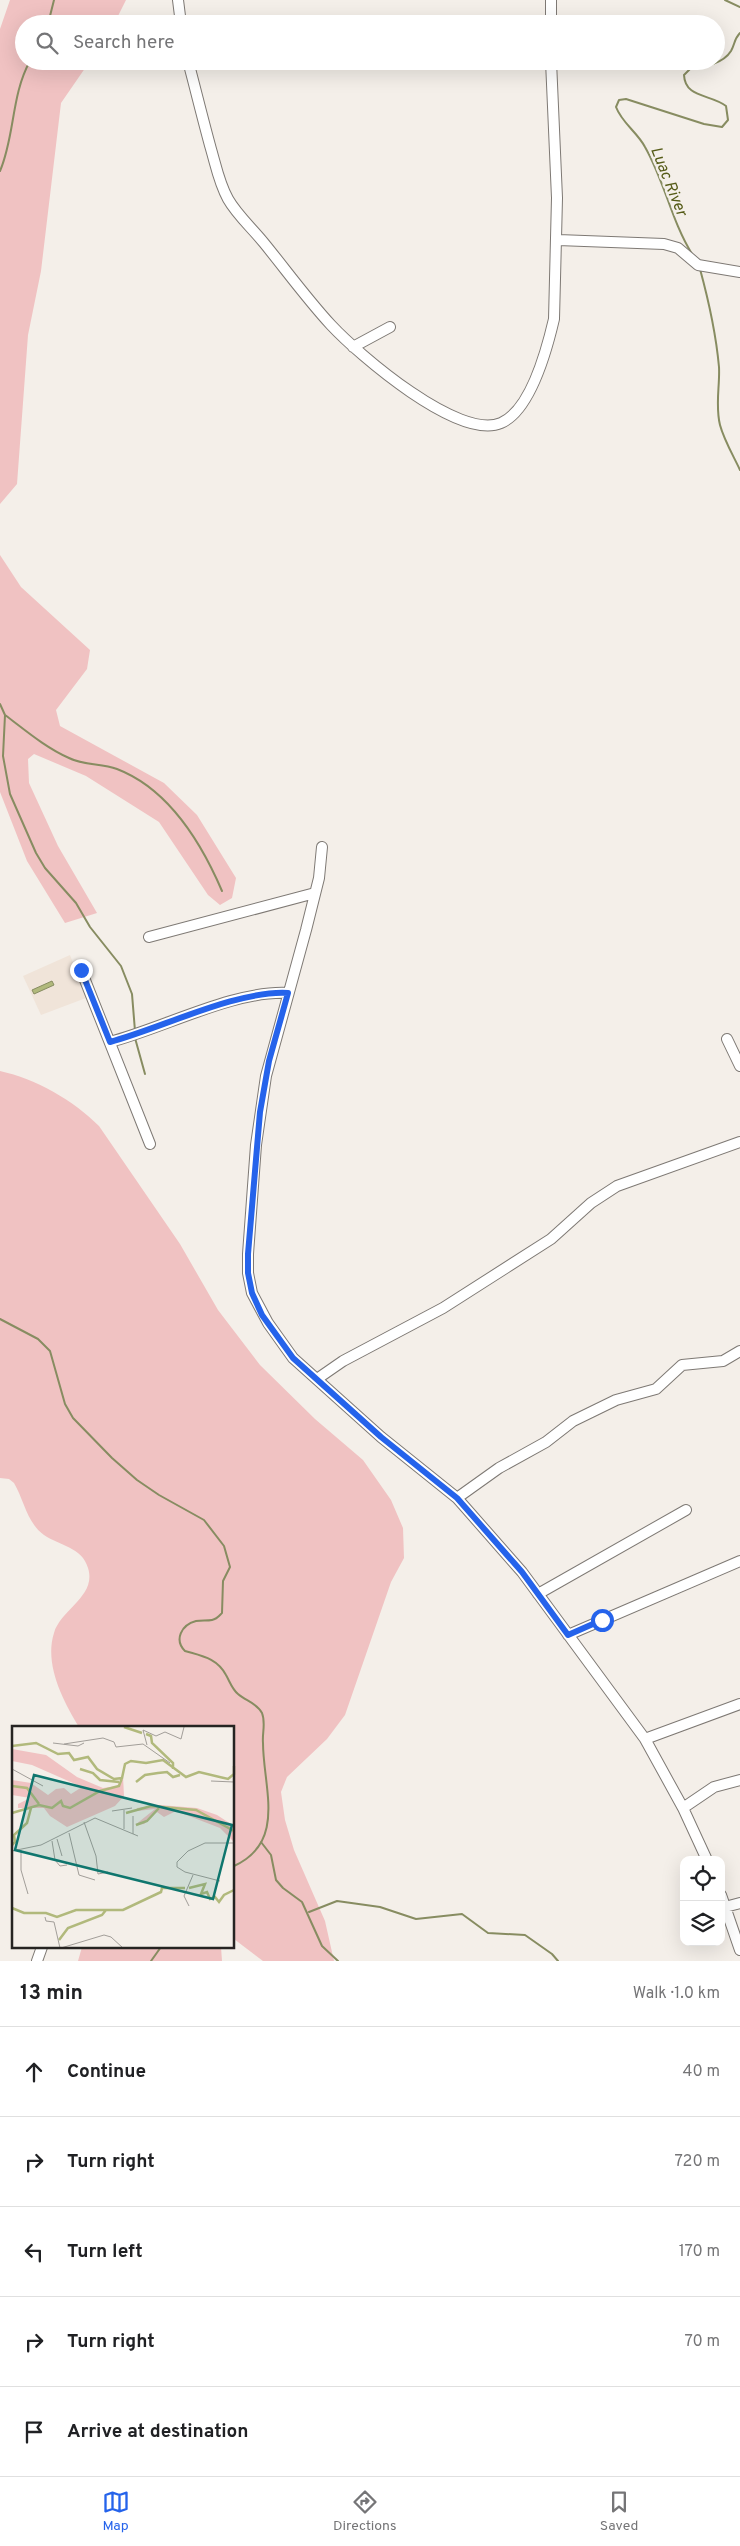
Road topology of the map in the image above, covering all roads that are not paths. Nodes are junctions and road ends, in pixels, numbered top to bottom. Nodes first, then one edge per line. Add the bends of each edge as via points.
1 (178, 0) edge
2 (551, 0) edge
3 (180, 15) edge
4 (551, 15) edge
5 (190, 70) edge
6 (551, 70) edge
7 (558, 240) junction
8 (740, 272) edge
9 (390, 327) dead end
10 (353, 347) junction
11 (322, 847) dead end
12 (315, 893) junction
13 (149, 937) dead end
14 (81, 970) dead end
15 (288, 993) junction
16 (726, 1039) dead end
17 (110, 1042) junction
18 (740, 1066) edge
19 (740, 1142) edge
20 (150, 1144) dead end
21 (740, 1351) edge
22 (317, 1379) junction
23 (457, 1498) junction
24 (686, 1510) dead end
25 (740, 1561) edge
26 (538, 1594) junction
27 (568, 1635) junction
28 (740, 1704) edge
29 (645, 1739) junction
30 (740, 1780) edge
31 (683, 1808) junction
32 (705, 1856) edge
33 (724, 1901) edge
34 (740, 1903) edge
35 (726, 1907) junction
36 (42, 1948) edge
37 (740, 1950) edge
38 (37, 1961) edge

1 - 3 street
2 - 4 street
5 - 10 street via 218,176 229,202 330,324
6 - 7 street
7 - 8 street via 664,244 678,248 698,265
7 - 10 street via 554,319 550,336 528,396 511,418 490,426 476,426 451,416 400,385
9 - 10 street
11 - 12 street
12 - 13 street
12 - 15 street
14 - 17 street
15 - 17 street via 271,993 234,1002
15 - 22 street via 269,1061 260,1112 248,1273 255,1298 274,1334 293,1358
16 - 18 street
17 - 20 street
19 - 22 street via 604,1193 551,1239 443,1308 343,1361
21 - 23 street via 723,1361 682,1365 656,1389 616,1400 573,1421 546,1442 499,1468
22 - 23 street via 381,1437
23 - 26 street
24 - 26 street
25 - 27 street
26 - 27 street
27 - 29 street
28 - 29 street
29 - 31 street
30 - 31 street via 714,1787
31 - 32 street
33 - 35 street
34 - 35 street
35 - 37 street
36 - 38 street

